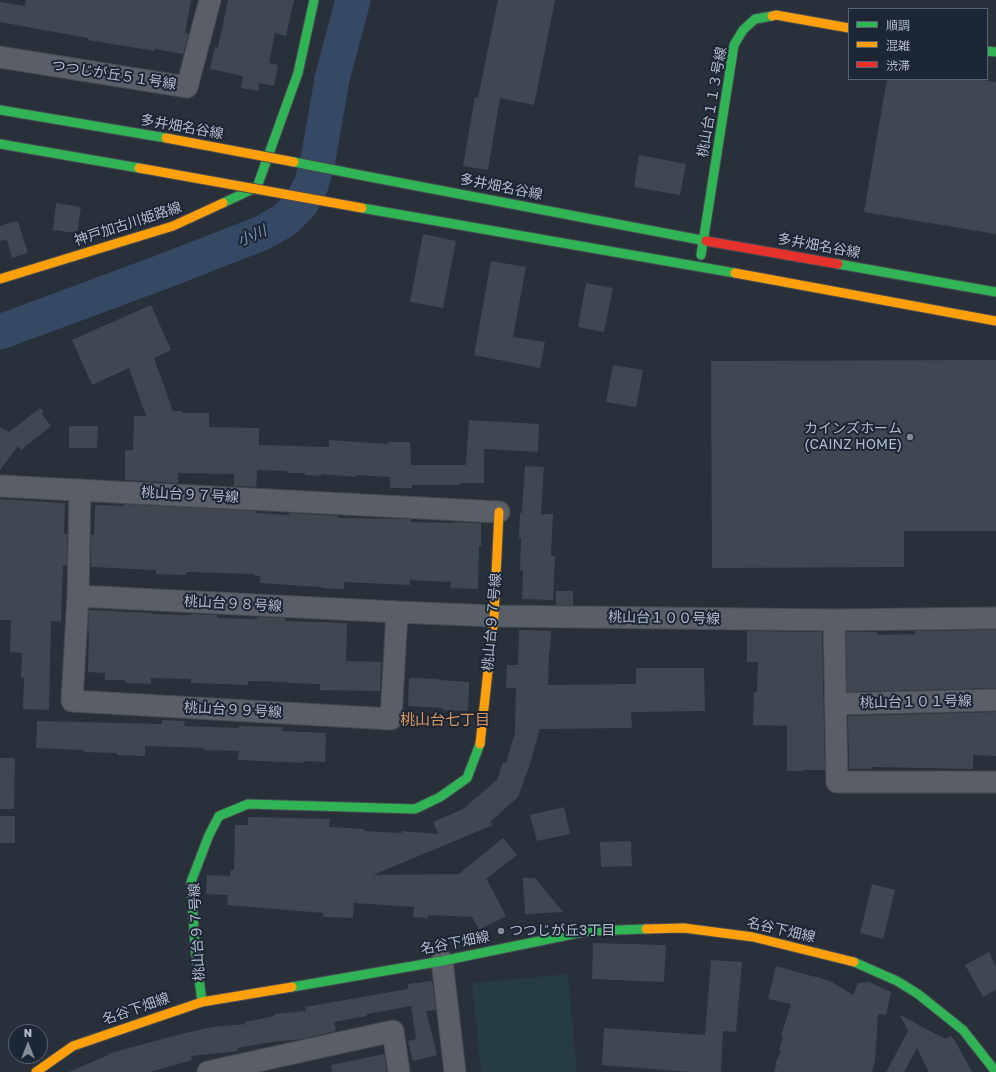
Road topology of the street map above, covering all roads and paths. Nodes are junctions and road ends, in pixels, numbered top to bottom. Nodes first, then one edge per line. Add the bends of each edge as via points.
1 (210, 0) edge
2 (314, 0) edge
3 (848, 28) edge
4 (0, 57) edge
5 (0, 110) edge
6 (0, 144) edge
7 (703, 240) junction
8 (699, 266) junction
9 (0, 279) edge
10 (996, 292) edge
11 (996, 321) edge
12 (0, 486) edge
13 (80, 490) junction
14 (499, 512) joint
15 (78, 596) junction
16 (397, 612) junction
17 (494, 616) junction
18 (996, 618) edge
19 (834, 620) junction
20 (996, 700) edge
21 (836, 704) junction
22 (996, 782) edge
23 (442, 961) junction
24 (202, 1002) junction
25 (36, 1072) edge
26 (208, 1072) edge
27 (398, 1072) edge
28 (455, 1072) edge
29 (996, 1072) edge

1 - 4 street, つつじが丘５１号線 via 187,87
2 - 9 street, 神戸加古川姫路線 via 298,73 257,187 173,226
3 - 7 street, 桃山台１１３号線 via 776,15 755,19 743,30 734,45
5 - 7 street, 多井畑名谷線, bridge via 166,138
6 - 8 street, bridge
7 - 8 street, 桃山台１１３号線
7 - 10 street, 多井畑名谷線
8 - 11 street
12 - 13 street, 桃山台９７号線
13 - 14 street, 桃山台９７号線
13 - 15 street
14 - 17 street, 桃山台９７号線
15 - 16 street, 桃山台９８号線
15 - 16 street, 桃山台９９号線 via 72,701 391,720
16 - 17 street, 桃山台９８号線
17 - 19 street, 桃山台１００号線
17 - 24 street, 桃山台９７号線 via 481,742 467,778 440,797 415,809 248,804 219,816 191,882
18 - 19 street, 桃山台１００号線
19 - 21 street
20 - 21 street, 桃山台１０１号線
21 - 22 street via 837,782
23 - 24 street, 名谷下畑線
23 - 28 street
23 - 29 street, 名谷下畑線 via 588,931 684,928 753,937 851,961 897,981 918,994 962,1030
24 - 25 street, 名谷下畑線 via 73,1046
26 - 27 street via 393,1031

